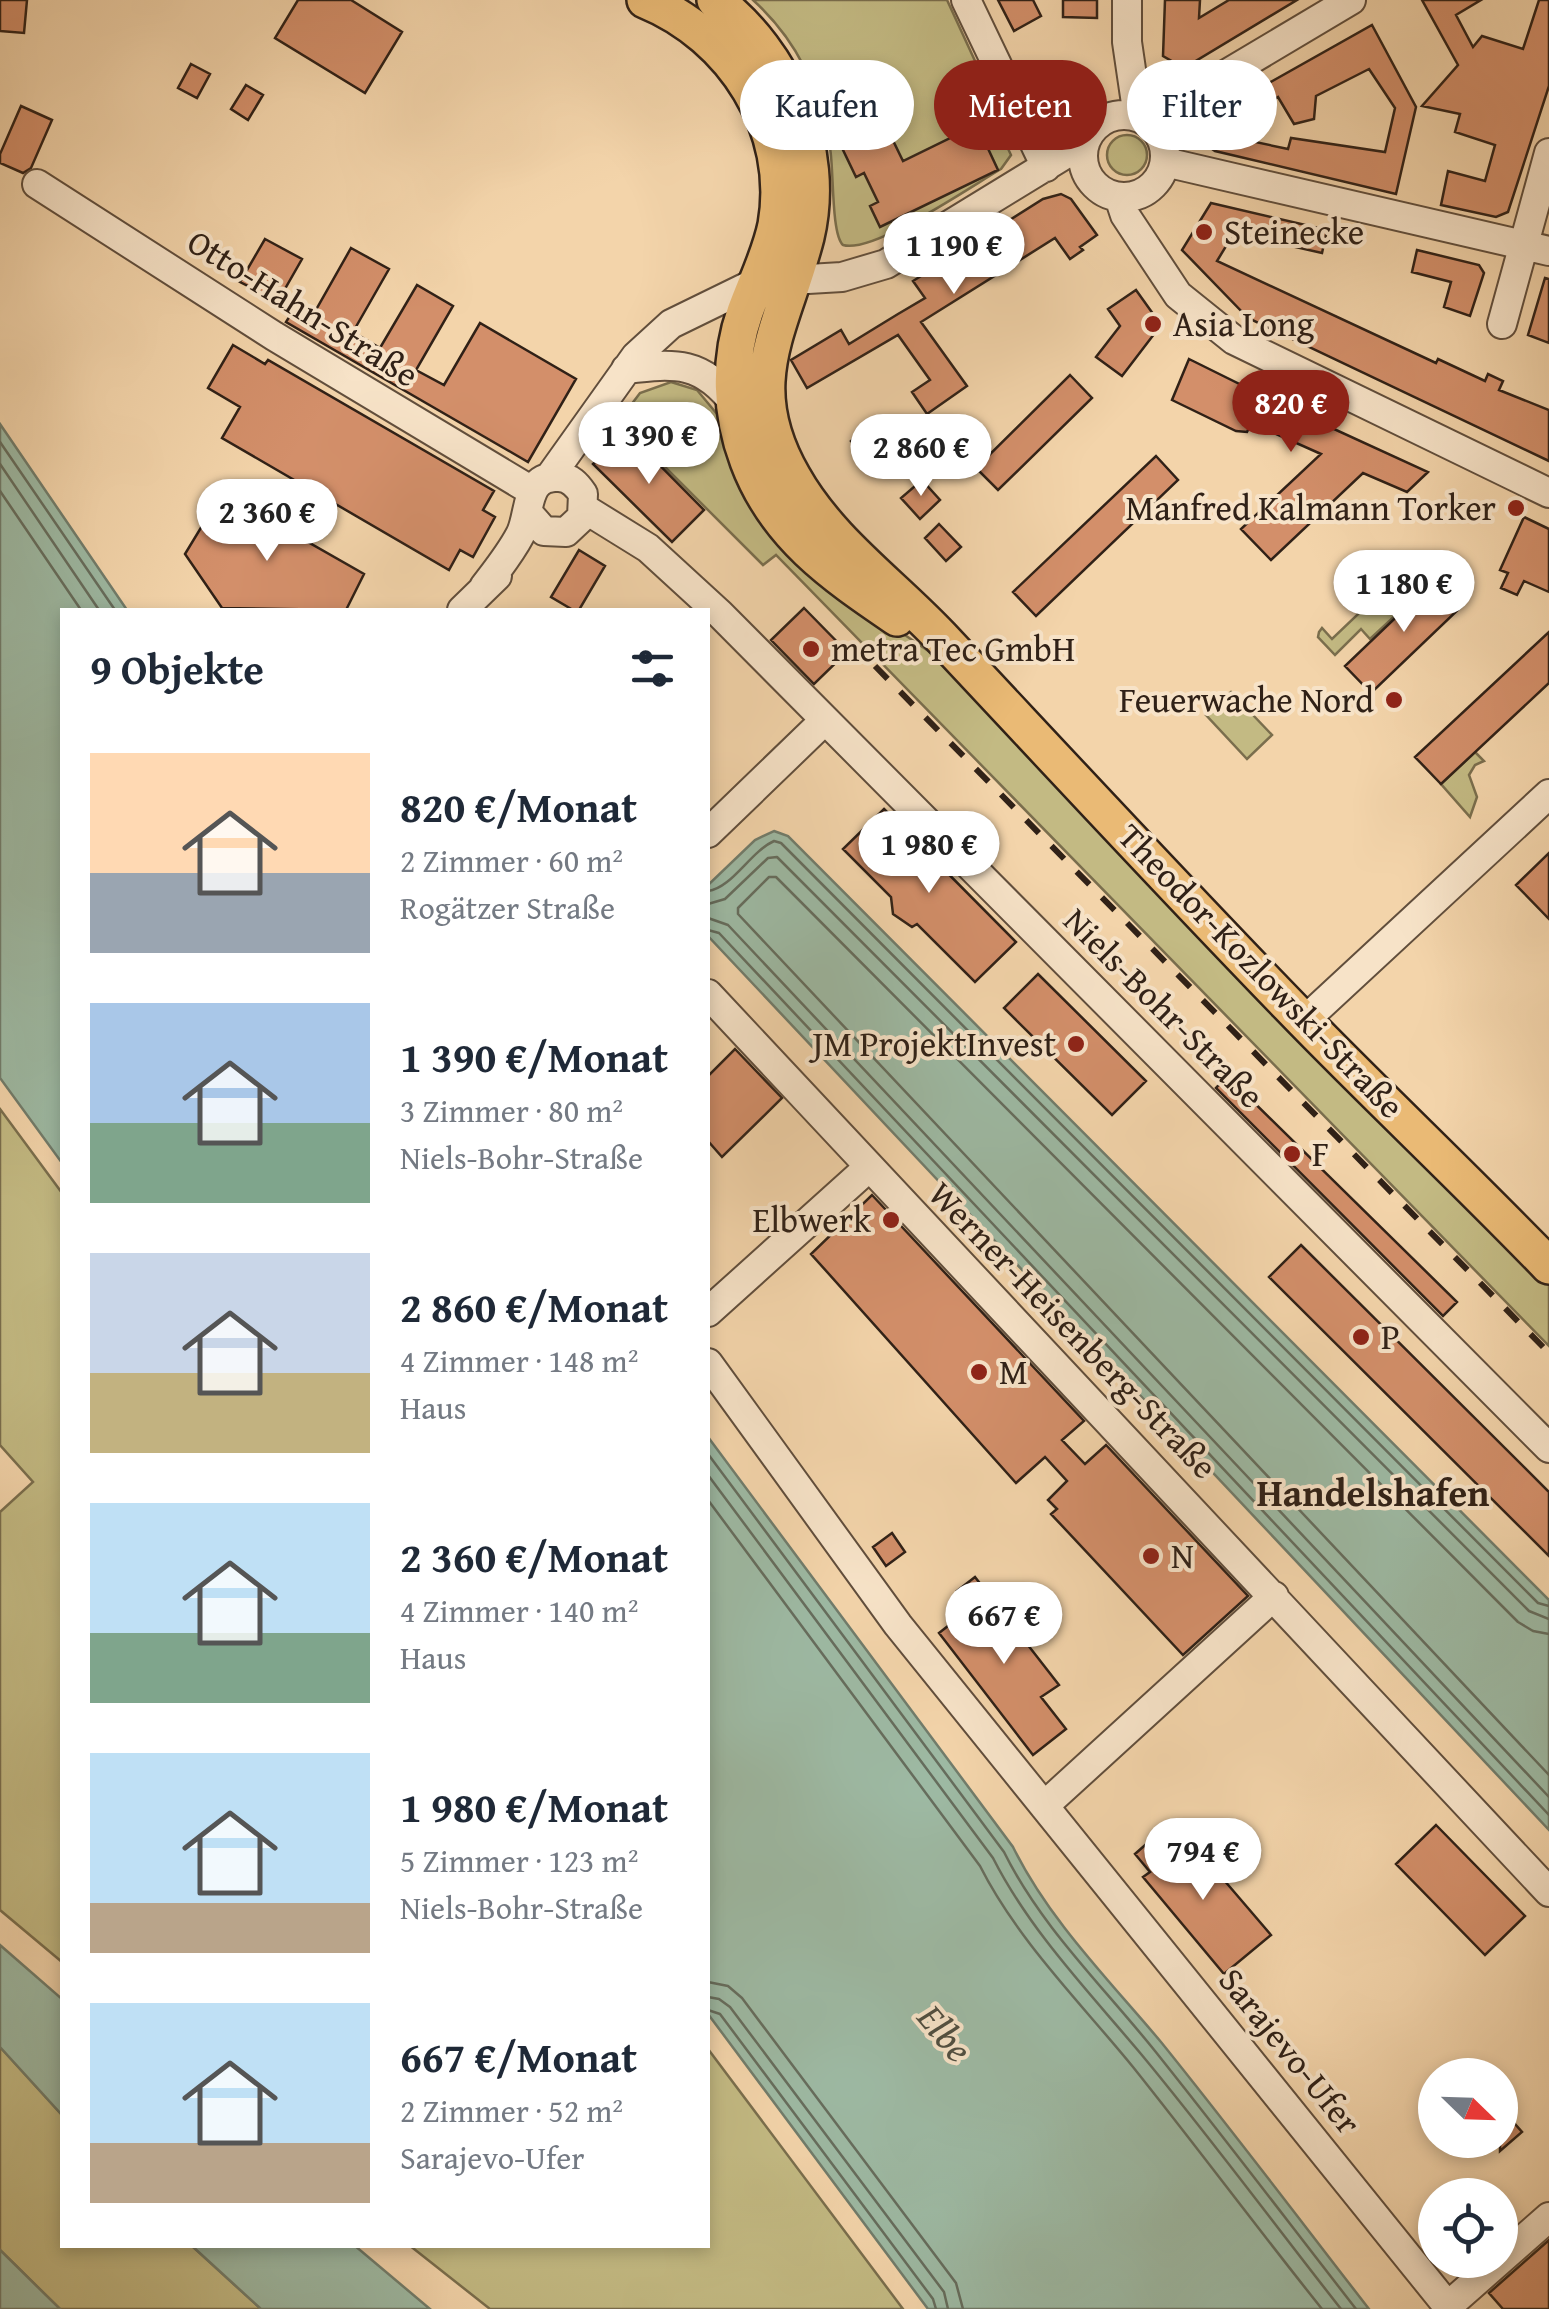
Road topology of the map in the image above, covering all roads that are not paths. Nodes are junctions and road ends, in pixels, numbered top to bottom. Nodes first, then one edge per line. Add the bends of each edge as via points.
1 (644, 0) edge
2 (715, 0) edge
3 (966, 0) edge
4 (1128, 0) edge
5 (1351, 0) edge
6 (1127, 42) junction
7 (1131, 60) edge
8 (1249, 60) edge
9 (1108, 118) joint
10 (1127, 121) edge
11 (1073, 150) edge
12 (1084, 150) edge
13 (1164, 150) edge
14 (1549, 153) edge
15 (1165, 162) junction
16 (1046, 167) junction
17 (1088, 176) junction
18 (37, 184) dead end
19 (1151, 187) junction
20 (1119, 197) junction
21 (1521, 244) junction
22 (1549, 251) edge
23 (1155, 260) junction
24 (794, 278) junction
25 (756, 282) junction
26 (1502, 324) dead end
27 (626, 369) junction
28 (734, 404) junction
29 (1549, 492) edge
30 (545, 499) junction
31 (581, 517) junction
32 (464, 608) edge
33 (974, 676) junction
34 (825, 720) junction
35 (1549, 794) edge
36 (710, 831) edge
37 (710, 996) edge
38 (1304, 1022) junction
39 (868, 1168) junction
40 (1549, 1266) edge
41 (710, 1310) edge
42 (710, 1367) edge
43 (1549, 1448) edge
44 (1274, 1596) junction
45 (1044, 1806) junction
46 (1549, 1892) edge
47 (1549, 2217) edge
48 (1449, 2308) edge

1 - 25 main road, Theodor-Kozlowski-Straße via 713,42 748,84 765,119 777,208
2 - 24 main road, Theodor-Kozlowski-Straße via 771,59 802,127 810,208
3 - 16 street
4 - 6 street
5 - 8 street
6 - 7 street
6 - 9 street
9 - 10 street
11 - 16 street
12 - 17 street
13 - 15 street
14 - 21 street
15 - 19 street
15 - 21 street
16 - 17 street
16 - 24 street via 886,264 850,275
17 - 20 street
18 - 30 street, Otto-Hahn-Straße
19 - 20 street
19 - 23 street
20 - 23 street
21 - 22 street
21 - 26 street
23 - 29 street via 1183,299 1248,349
24 - 25 street
24 - 33 main road, Theodor-Kozlowski-Straße via 767,368 770,421 786,465 824,522
25 - 27 street via 671,324
25 - 28 main road, Theodor-Kozlowski-Straße via 736,344
27 - 28 street via 695,368
27 - 30 street
28 - 33 main road, Theodor-Kozlowski-Straße via 755,478 794,540
30 - 31 street via 583,494
30 - 31 street via 562,533
30 - 32 street
31 - 34 street, Niels-Bohr-Straße via 638,540
33 - 38 main road, Theodor-Kozlowski-Straße
34 - 36 street
34 - 43 street, Niels-Bohr-Straße
35 - 38 street
37 - 39 street, Werner-Heisenberg-Straße
38 - 40 main road, Theodor-Kozlowski-Straße
39 - 41 street
39 - 44 street, Werner-Heisenberg-Straße
42 - 45 street, Sarajevo-Ufer via 898,1625
44 - 45 street
44 - 46 street, Werner-Heisenberg-Straße
45 - 48 street, Sarajevo-Ufer
47 - 48 street

